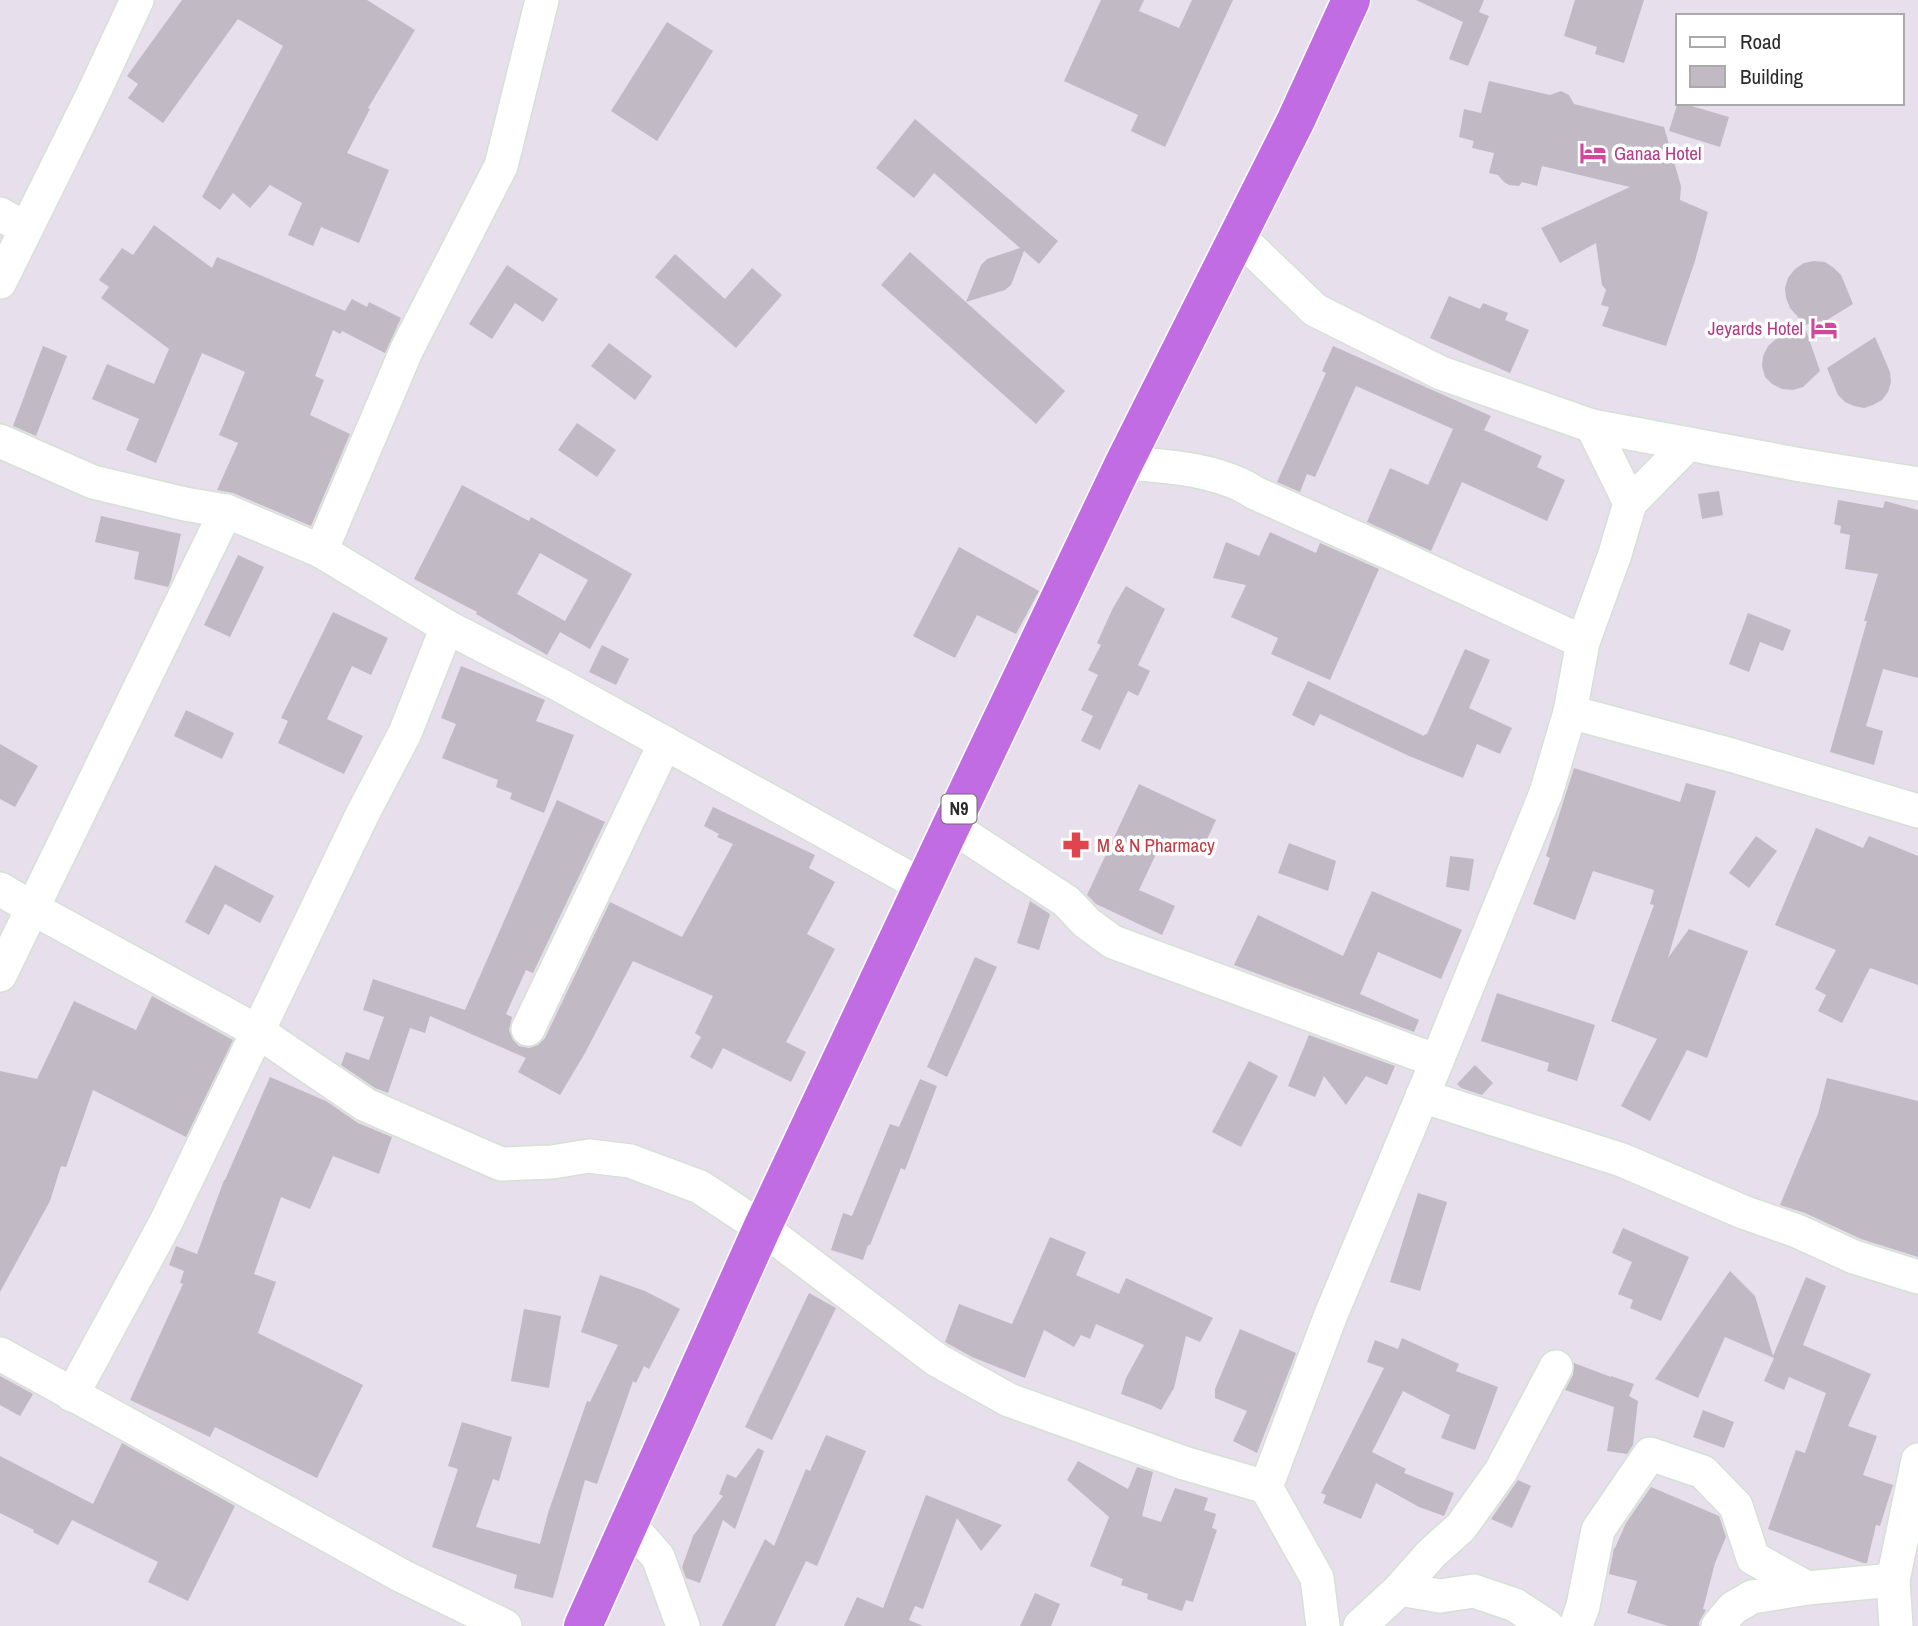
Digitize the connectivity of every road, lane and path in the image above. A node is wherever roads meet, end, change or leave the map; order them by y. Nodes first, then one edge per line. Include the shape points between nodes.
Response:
1 (136, 0) edge
2 (542, 0) edge
3 (1352, 0) edge
4 (13, 221) edge
5 (1237, 235) junction
6 (0, 282) edge
7 (1592, 426) junction
8 (0, 441) edge
9 (1688, 444) junction
10 (1124, 463) junction
11 (1916, 474) edge
12 (1630, 503) junction
13 (226, 511) junction
14 (321, 551) junction
15 (447, 627) junction
16 (1583, 642) junction
17 (1570, 712) junction
18 (665, 743) junction
19 (1918, 811) edge
20 (951, 826) junction
21 (923, 886) junction
22 (0, 889) edge
23 (32, 908) junction
24 (0, 975) edge
25 (528, 1029) dead end
26 (257, 1031) junction
27 (1437, 1061) junction
28 (1422, 1096) junction
29 (762, 1228) junction
30 (1918, 1277) edge
31 (0, 1354) edge
32 (1556, 1367) dead end
33 (72, 1395) junction
34 (1918, 1460) edge
35 (1266, 1487) junction
36 (629, 1524) junction
37 (1893, 1580) junction
38 (1807, 1588) junction
39 (1400, 1589) junction
40 (505, 1626) edge
41 (583, 1626) edge
42 (683, 1626) edge
43 (1323, 1626) edge
44 (1360, 1626) edge
45 (1547, 1626) edge
46 (1576, 1626) edge
47 (1718, 1626) edge
48 (1896, 1626) edge

1 - 4 street via 94,92
2 - 14 street via 501,166 407,349
3 - 5 highway, N9
4 - 6 street
5 - 7 street via 1315,310 1441,373
5 - 10 highway, N9
7 - 9 street
7 - 12 street
8 - 13 street via 93,482
9 - 11 street via 1801,465
9 - 12 street
10 - 16 street via 1169,466 1241,484
10 - 20 highway, N9
12 - 16 street
13 - 14 street
13 - 23 street
14 - 15 street
15 - 18 street
15 - 26 street via 405,733
16 - 17 street
17 - 19 street
17 - 27 street via 1546,793
18 - 21 street
18 - 25 street
20 - 21 highway, N9
20 - 27 street via 1066,901 1113,942
21 - 29 highway, N9
22 - 23 street
23 - 24 street
23 - 26 street
26 - 29 street via 366,1105 501,1164 589,1156 630,1161 700,1187
26 - 33 street via 166,1223
27 - 28 street
28 - 30 street via 1622,1160 1854,1257
28 - 35 street via 1330,1317
29 - 35 street via 937,1360 1009,1400 1184,1463
29 - 36 highway, N9
31 - 33 street
32 - 39 street via 1501,1471 1461,1527
33 - 40 street via 402,1576
34 - 37 street
35 - 43 street via 1317,1578
36 - 41 highway, N9
36 - 42 street via 658,1557
37 - 38 street
37 - 48 street
38 - 46 street via 1753,1558 1736,1506 1703,1472 1650,1454 1598,1530
38 - 47 street via 1752,1597 1733,1608
39 - 44 street
39 - 45 street via 1440,1597 1474,1591 1515,1605

